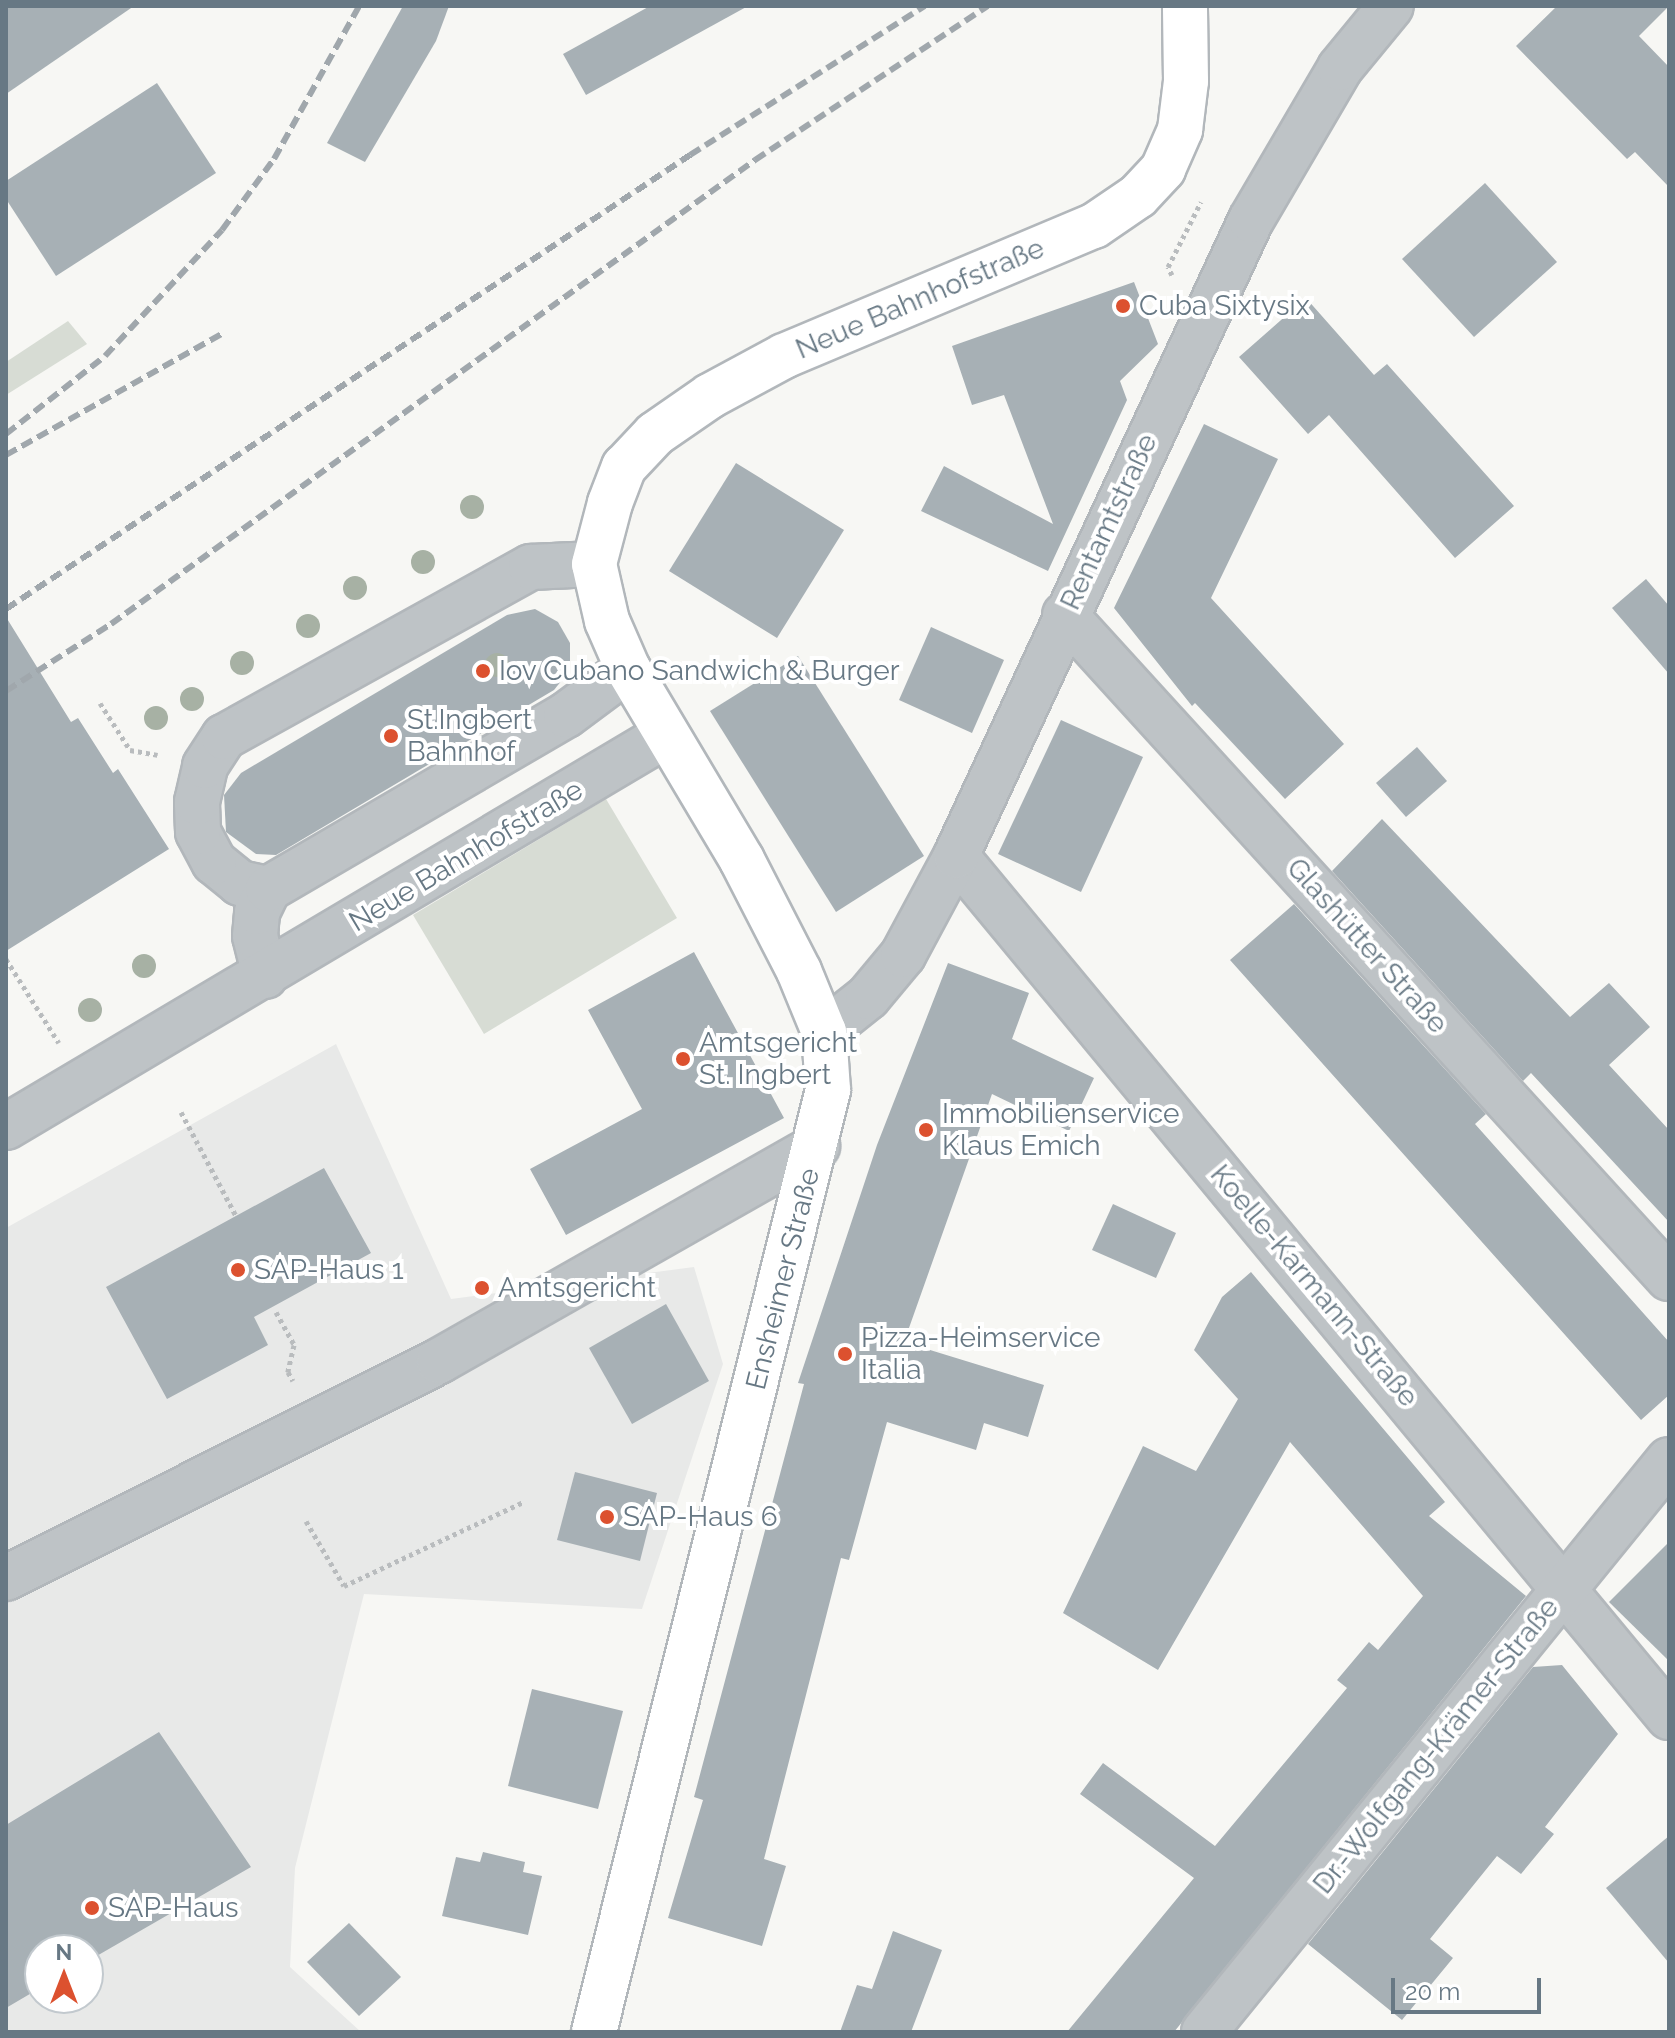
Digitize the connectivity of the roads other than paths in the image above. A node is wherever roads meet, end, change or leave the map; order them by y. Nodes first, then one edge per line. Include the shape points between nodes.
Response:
1 (1185, 6) edge
2 (1391, 6) edge
3 (594, 564) junction
4 (1065, 615) junction
5 (628, 669) junction
6 (666, 735) junction
7 (956, 856) junction
8 (268, 889) junction
9 (265, 976) junction
10 (824, 1032) junction
11 (6, 1127) edge
12 (817, 1146) junction
13 (1669, 1278) edge
14 (1669, 1460) edge
15 (6, 1578) edge
16 (1565, 1587) junction
17 (1669, 1717) edge
18 (594, 2032) edge
19 (1204, 2032) edge

1 - 3 main road, Neue Bahnhofstraße via 1186,81 1180,130 1163,169 1138,196 1094,226 784,356 710,396 655,434 624,467
2 - 4 street, Rentamtstraße via 1340,68 1258,208
3 - 5 main road, Ensheimer Straße via 607,621
3 - 8 street via 531,567 224,737 205,766 197,802 198,832 214,862 240,883
4 - 7 street, Rentamtstraße
4 - 13 street, Glashütter Straße
5 - 6 main road, Ensheimer Straße
5 - 8 street via 566,715
6 - 9 street, Neue Bahnhofstraße
6 - 10 main road, Ensheimer Straße via 742,860
7 - 10 street, Rentamtstraße via 903,955 868,997
7 - 16 street, Koelle-Karmann-Straße
8 - 9 street via 257,912 255,936
9 - 11 street, Neue Bahnhofstraße
10 - 12 main road, Ensheimer Straße via 828,1090
12 - 15 street via 439,1361
12 - 18 main road, Ensheimer Straße
14 - 16 street, Dr.-Wolfgang-Krämer-Straße
16 - 17 street, Koelle-Karmann-Straße
16 - 19 street, Dr.-Wolfgang-Krämer-Straße

